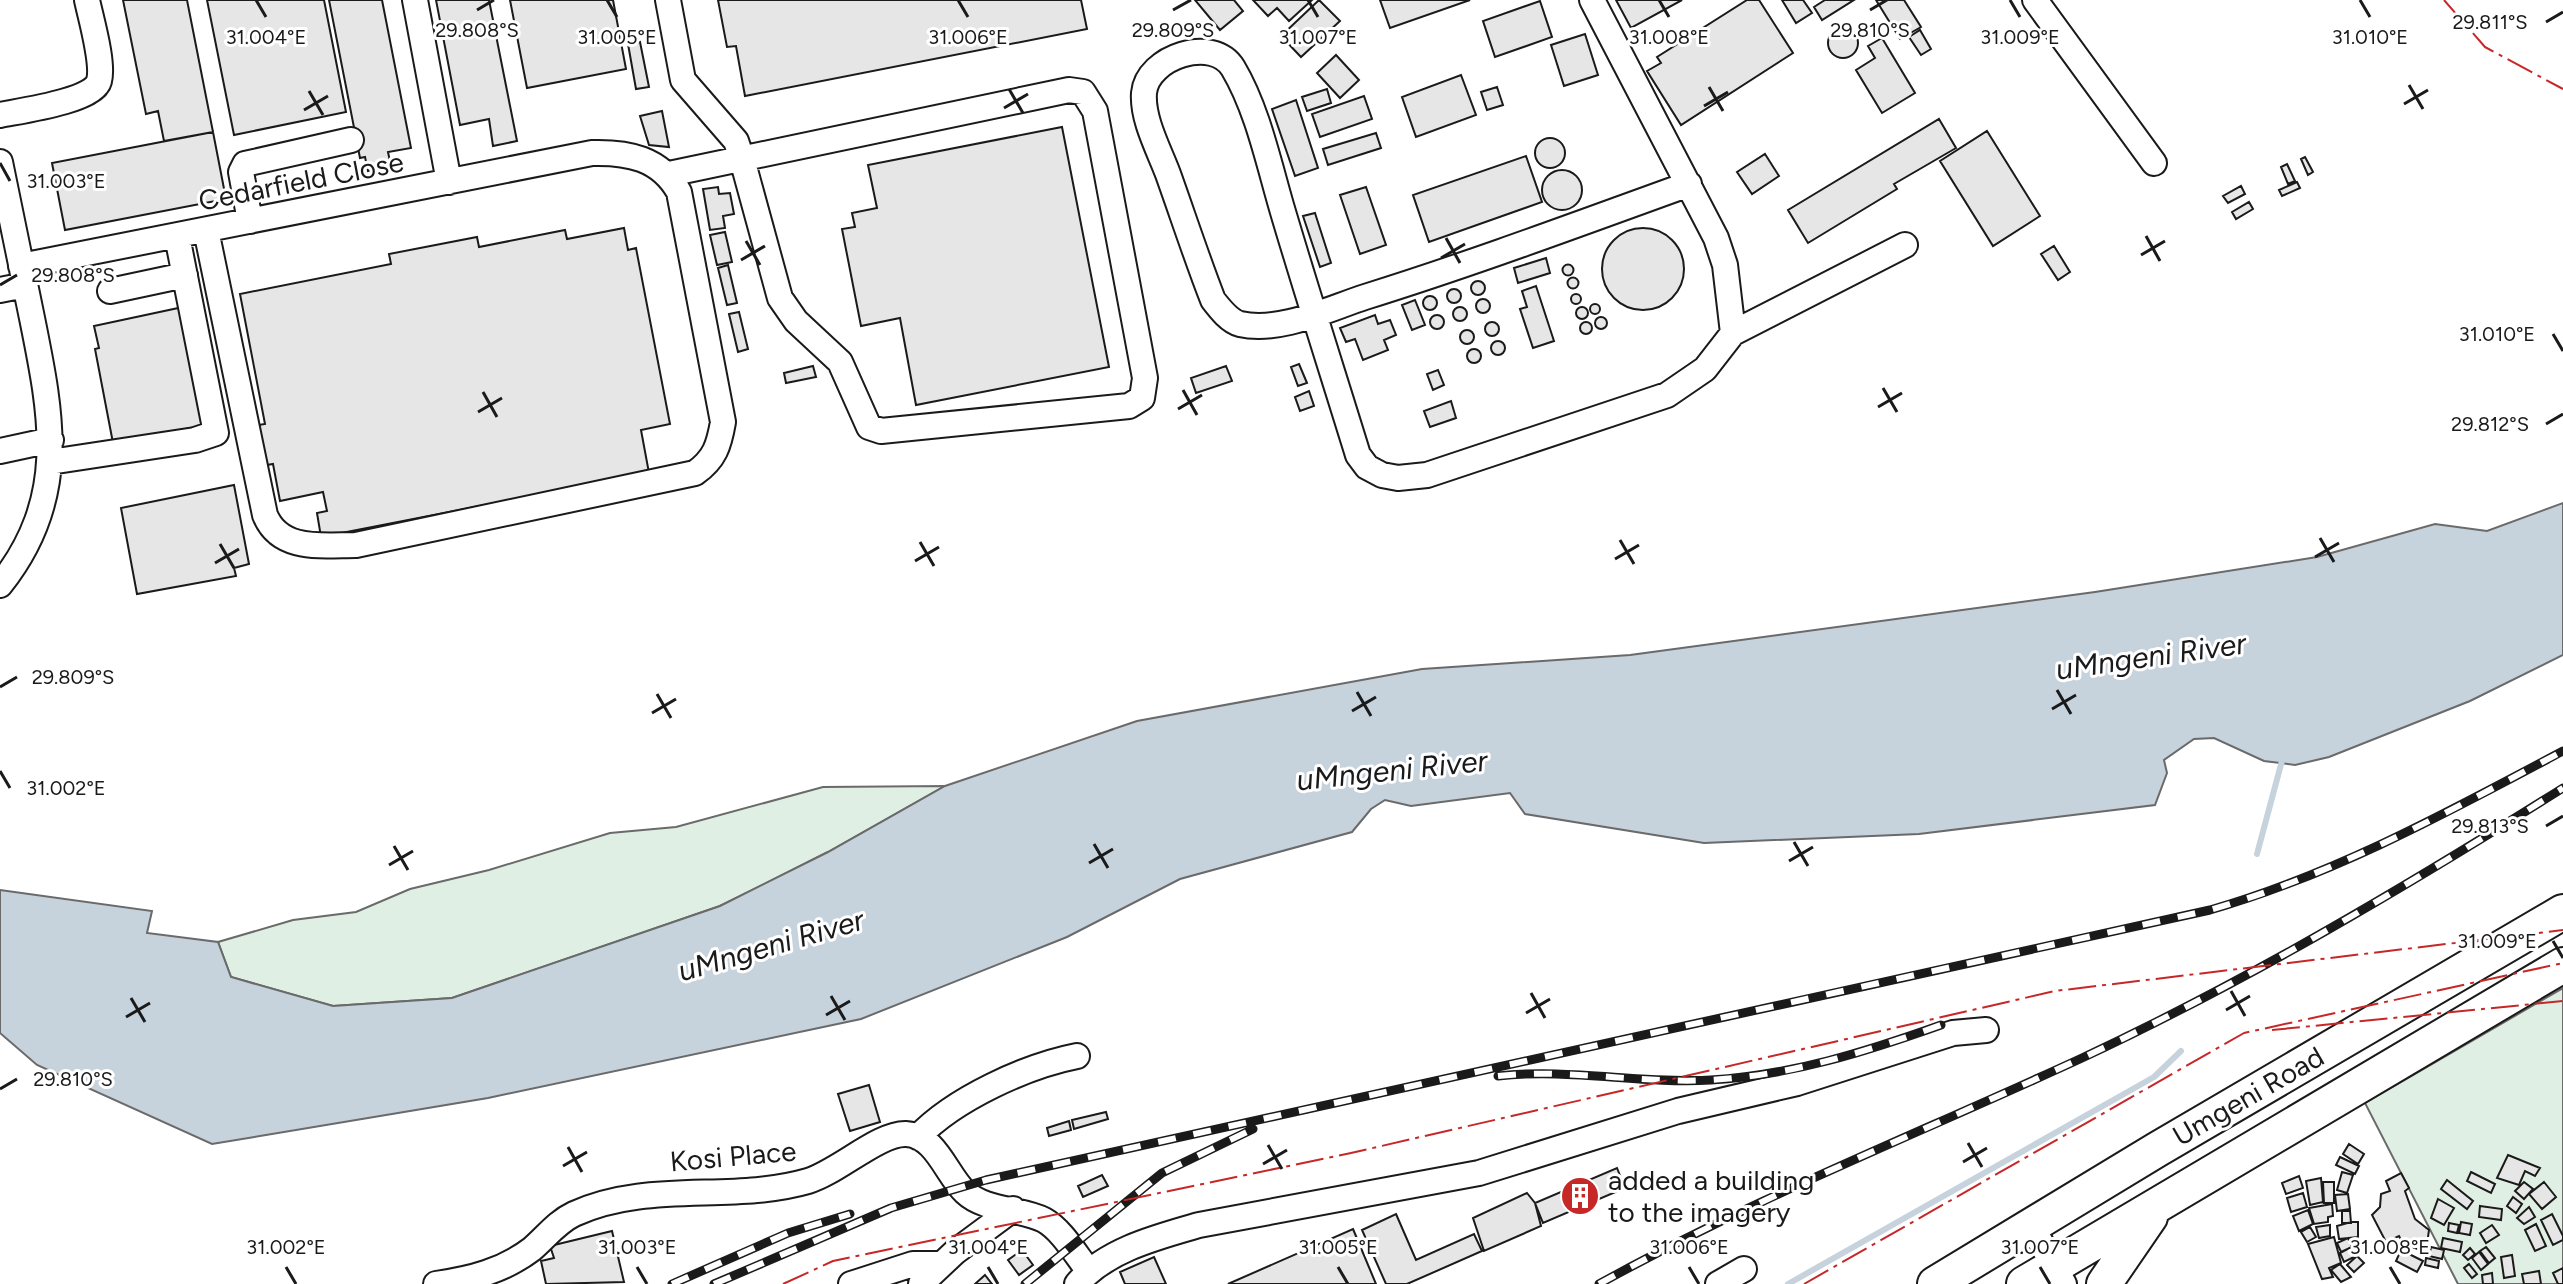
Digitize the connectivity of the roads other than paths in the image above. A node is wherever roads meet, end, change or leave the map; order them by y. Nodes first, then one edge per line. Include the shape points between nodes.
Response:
1 (87, 0) edge
2 (415, 0) edge
3 (668, 0) edge
4 (1592, 0) edge
5 (2035, 0) edge
6 (0, 115) edge
7 (351, 140) dead end
8 (742, 159) junction
9 (0, 162) edge
10 (2154, 163) dead end
11 (669, 174) junction
12 (449, 182) junction
13 (1689, 184) junction
14 (250, 221) junction
15 (206, 230) junction
16 (177, 236) junction
17 (1905, 245) dead end
18 (185, 275) junction
19 (23, 276) junction
20 (0, 290) edge
21 (110, 291) dead end
22 (1314, 313) junction
23 (1733, 333) junction
24 (0, 451) edge
25 (51, 451) junction
26 (0, 585) edge
27 (2563, 912) edge
28 (2563, 965) edge
29 (1986, 1030) dead end
30 (1077, 1056) dead end
31 (918, 1137) junction
32 (2157, 1207) junction
33 (1013, 1209) junction
34 (2031, 1225) junction
35 (941, 1264) junction
36 (1744, 1269) dead end
37 (2060, 1275) edge
38 (1082, 1277) edge
39 (436, 1284) edge
40 (851, 1284) edge
41 (921, 1284) edge
42 (1718, 1284) edge
43 (1935, 1284) edge
44 (2024, 1284) edge
45 (2104, 1284) edge

1 - 6 street via 97,50 95,87 68,100
2 - 12 street
3 - 8 street via 683,80 736,141
4 - 13 street
5 - 10 street
7 - 14 street via 245,164 241,172
8 - 8 street via 780,298 840,362 869,427 881,431 1129,406 1142,398 1145,378 1095,111 1083,92 1069,90
8 - 11 street
9 - 19 street
11 - 12 street, Cedarfield Close via 622,152 592,153
11 - 15 street via 679,192 723,422 718,448 707,465 695,473 356,545 301,546 270,527
12 - 14 street, Cedarfield Close
13 - 22 street
13 - 23 street via 1725,265
14 - 15 street, Cedarfield Close
15 - 16 street, Cedarfield Close
16 - 18 street
16 - 19 street, Cedarfield Close
17 - 23 street
18 - 21 street
18 - 25 street via 216,433 195,440
19 - 20 street, Cedarfield Close
19 - 25 street via 45,387
22 - 22 street via 1267,325 1238,323 1213,300 1147,113 1147,78 1159,67 1207,50 1220,54 1232,67 1265,153
22 - 23 street via 1358,455 1367,467 1398,478 1456,468 1667,395 1705,369
24 - 25 street
25 - 26 street via 38,521
27 - 34 highway, Umgeni Road
28 - 32 highway, Umgeni Road
29 - 38 street via 1953,1033 1479,1173 1199,1225 1156,1237
30 - 31 street via 976,1094
31 - 33 street via 974,1200
31 - 39 street, Kosi Place via 892,1137 828,1174 794,1184 615,1201 574,1214 505,1267
32 - 37 highway, Umgeni Road
32 - 45 highway
33 - 35 street
33 - 38 street via 1047,1221
34 - 37 street
34 - 43 highway, Umgeni Road
35 - 40 street via 913,1264
35 - 41 street
36 - 42 street
37 - 44 highway, Umgeni Road

